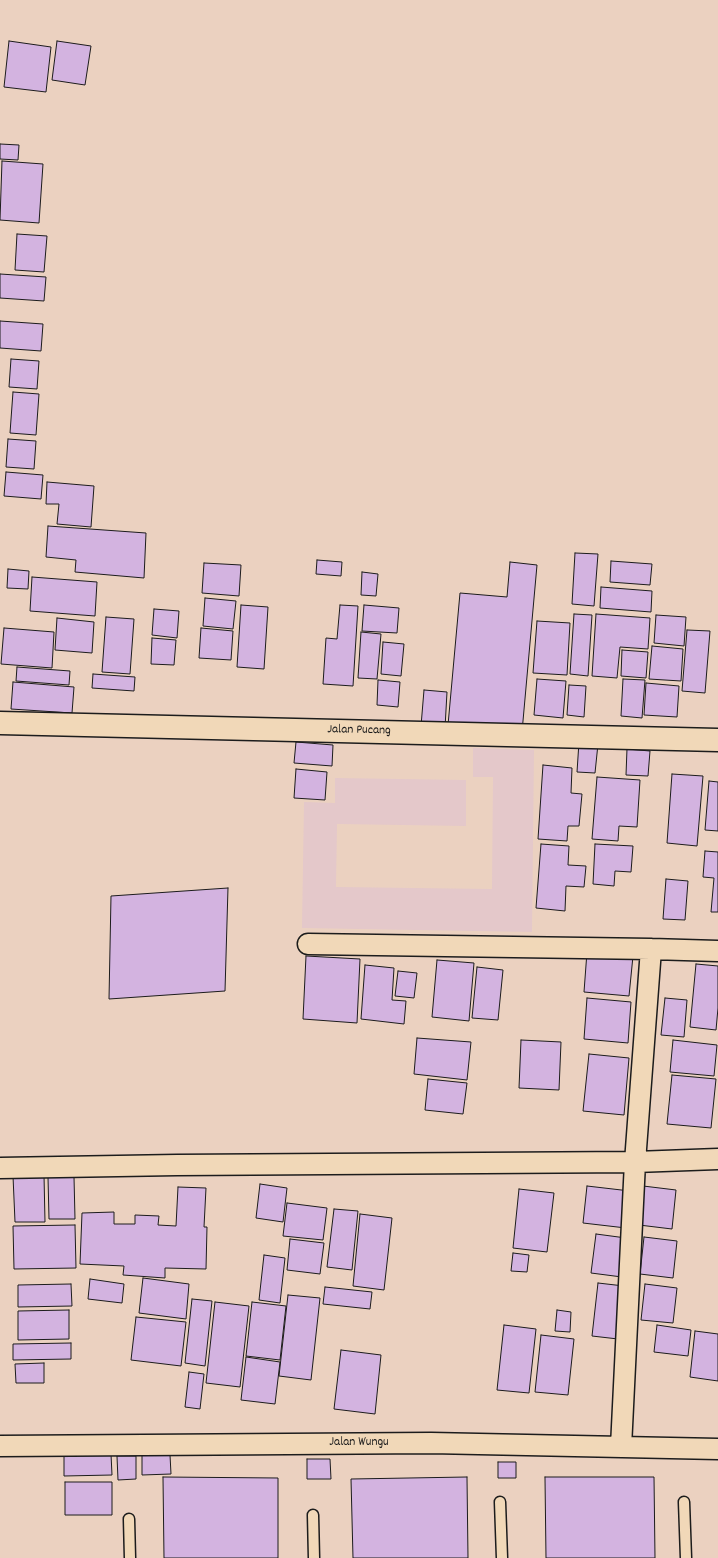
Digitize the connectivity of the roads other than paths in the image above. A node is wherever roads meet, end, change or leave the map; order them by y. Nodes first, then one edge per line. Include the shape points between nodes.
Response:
1 (0, 723) edge
2 (718, 740) edge
3 (308, 944) dead end
4 (651, 948) junction
5 (718, 951) edge
6 (718, 1159) edge
7 (635, 1162) junction
8 (0, 1168) edge
9 (0, 1446) edge
10 (621, 1447) junction
11 (718, 1449) edge
12 (500, 1502) dead end
13 (684, 1502) dead end
14 (313, 1515) dead end
15 (129, 1519) dead end
16 (130, 1558) edge
17 (314, 1558) edge
18 (502, 1558) edge
19 (686, 1558) edge

1 - 2 street, Jalan Pucang
3 - 4 street
4 - 5 street
4 - 7 street
6 - 7 street
7 - 8 street
7 - 10 street
9 - 10 street, Jalan Wungu via 431,1443
10 - 11 street, Jalan Wungu
12 - 18 lane
13 - 19 lane
14 - 17 lane
15 - 16 lane

